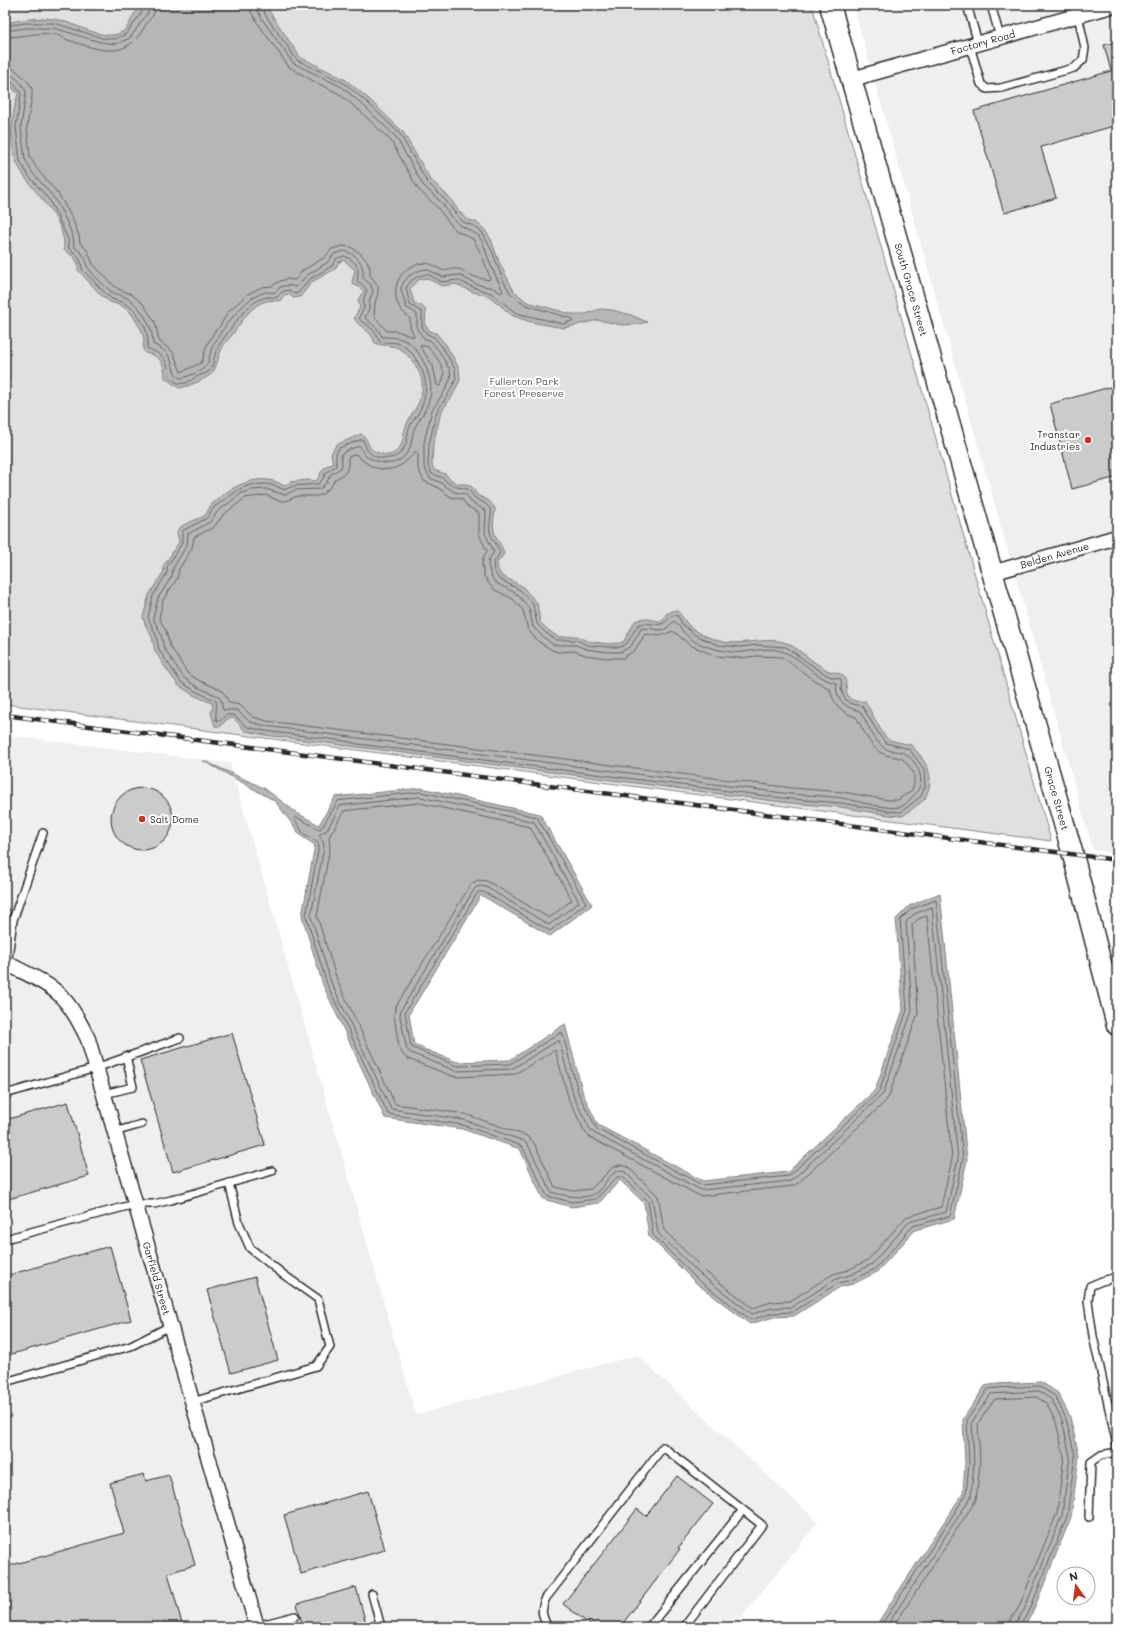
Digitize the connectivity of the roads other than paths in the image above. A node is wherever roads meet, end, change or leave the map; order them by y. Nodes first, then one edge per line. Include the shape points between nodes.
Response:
1 (830, 5) edge
2 (967, 5) edge
3 (991, 5) edge
4 (1110, 6) edge
5 (1092, 8) edge
6 (1078, 15) junction
7 (1000, 37) junction
8 (974, 44) junction
9 (852, 79) junction
10 (1117, 537) edge
11 (992, 574) junction
12 (43, 833) dead end
13 (6, 964) edge
14 (1115, 1013) edge
15 (180, 1038) dead end
16 (126, 1056) junction
17 (96, 1068) junction
18 (5, 1094) edge
19 (104, 1094) junction
20 (142, 1124) dead end
21 (114, 1132) junction
22 (272, 1171) dead end
23 (229, 1183) junction
24 (135, 1204) junction
25 (5, 1239) edge
26 (1117, 1278) edge
27 (170, 1326) junction
28 (5, 1382) edge
29 (192, 1402) junction
30 (1117, 1446) edge
31 (1117, 1452) edge
32 (743, 1510) junction
33 (1089, 1517) dead end
34 (372, 1594) dead end
35 (295, 1616) dead end
36 (257, 1627) edge
37 (380, 1627) edge
38 (548, 1627) edge
39 (649, 1627) edge
40 (684, 1627) edge

1 - 9 street, South Grace Street
2 - 8 lane
3 - 7 lane
4 - 5 street, Factory Road
5 - 6 street, Factory Road
6 - 7 street, Factory Road
6 - 8 lane via 1085,48 1083,60 1074,68 1000,88 987,88 981,84
7 - 8 street, Factory Road
8 - 9 street, Factory Road
9 - 11 street, South Grace Street
10 - 11 street, Belden Avenue
11 - 14 street, Grace Street
12 - 13 lane via 13,920
13 - 17 street, Garfield Street via 59,994 80,1022
15 - 16 lane
16 - 17 lane
16 - 19 lane via 133,1087
17 - 18 lane
17 - 19 street, Garfield Street
19 - 21 street, Garfield Street
20 - 21 lane
21 - 24 street, Garfield Street
22 - 23 lane
23 - 24 lane via 154,1204
23 - 29 lane via 239,1223 250,1248 318,1299 330,1347 316,1366
24 - 25 lane
24 - 27 street, Garfield Street
26 - 30 lane via 1090,1286 1088,1301
27 - 28 lane via 131,1346
27 - 29 street, Garfield Street
29 - 36 street, Garfield Street
31 - 33 lane via 1101,1455 1091,1462
32 - 38 lane via 663,1447 546,1598 542,1611
32 - 39 lane
32 - 40 lane via 762,1525
34 - 37 lane
35 - 36 lane

